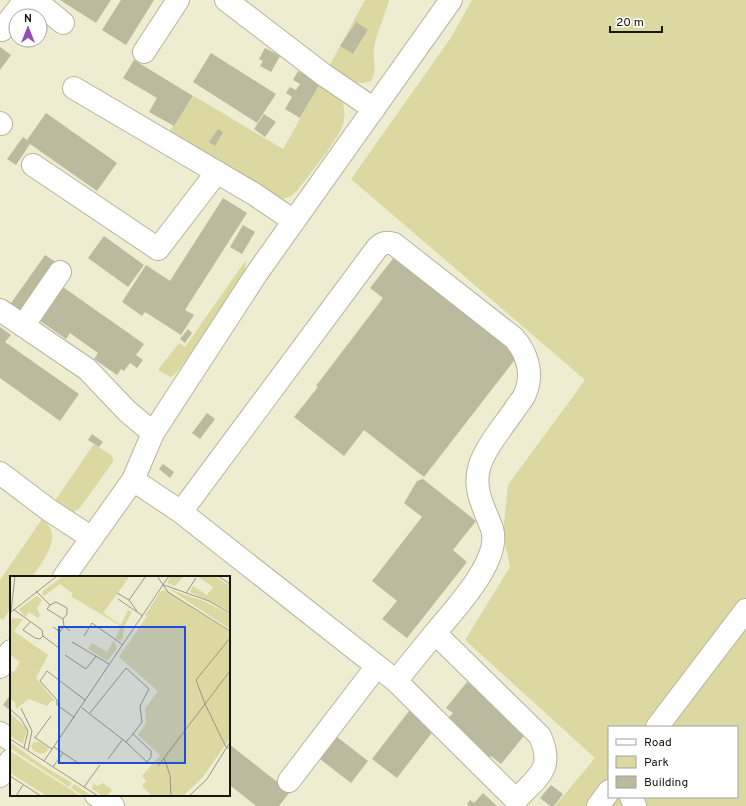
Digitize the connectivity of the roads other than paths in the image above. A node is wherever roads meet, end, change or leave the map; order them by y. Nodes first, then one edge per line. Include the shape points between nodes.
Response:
1 (25, 0) edge
2 (35, 0) edge
3 (178, 0) edge
4 (226, 0) edge
5 (451, 0) edge
6 (63, 23) dead end
7 (0, 29) edge
8 (144, 52) dead end
9 (74, 88) dead end
10 (374, 109) junction
11 (34, 165) dead end
12 (216, 172) junction
13 (294, 221) junction
14 (60, 272) dead end
15 (0, 310) edge
16 (23, 326) junction
17 (153, 433) junction
18 (0, 473) edge
19 (133, 480) junction
20 (181, 512) junction
21 (92, 538) junction
22 (65, 576) edge
23 (746, 610) edge
24 (435, 633) junction
25 (10, 652) edge
26 (377, 666) junction
27 (0, 667) edge
28 (396, 681) junction
29 (658, 726) edge
30 (0, 733) edge
31 (10, 739) edge
32 (10, 761) edge
33 (0, 776) edge
34 (289, 781) dead end
35 (608, 792) edge
36 (98, 796) edge
37 (519, 803) edge
38 (113, 806) edge
39 (598, 806) edge

1 - 7 street via 2,30
2 - 6 street
3 - 8 street
4 - 10 street via 324,75
5 - 10 street
9 - 12 street
10 - 13 street
11 - 12 street via 158,250
12 - 13 street
13 - 17 street via 257,273
14 - 16 street
15 - 16 street
16 - 17 street via 87,369 126,411
17 - 19 street
18 - 21 street
19 - 20 street
19 - 21 street
20 - 24 street via 377,248 387,242 394,244 514,338 520,344 528,365 529,377 525,394 483,457 478,470 480,500 493,531 488,561 478,580
20 - 26 street
21 - 22 street
23 - 29 street
24 - 28 street
24 - 37 street via 540,736 546,752 545,769
25 - 27 street
26 - 28 street
26 - 34 street
28 - 37 street
30 - 31 street
32 - 33 street
35 - 39 street
36 - 38 street

